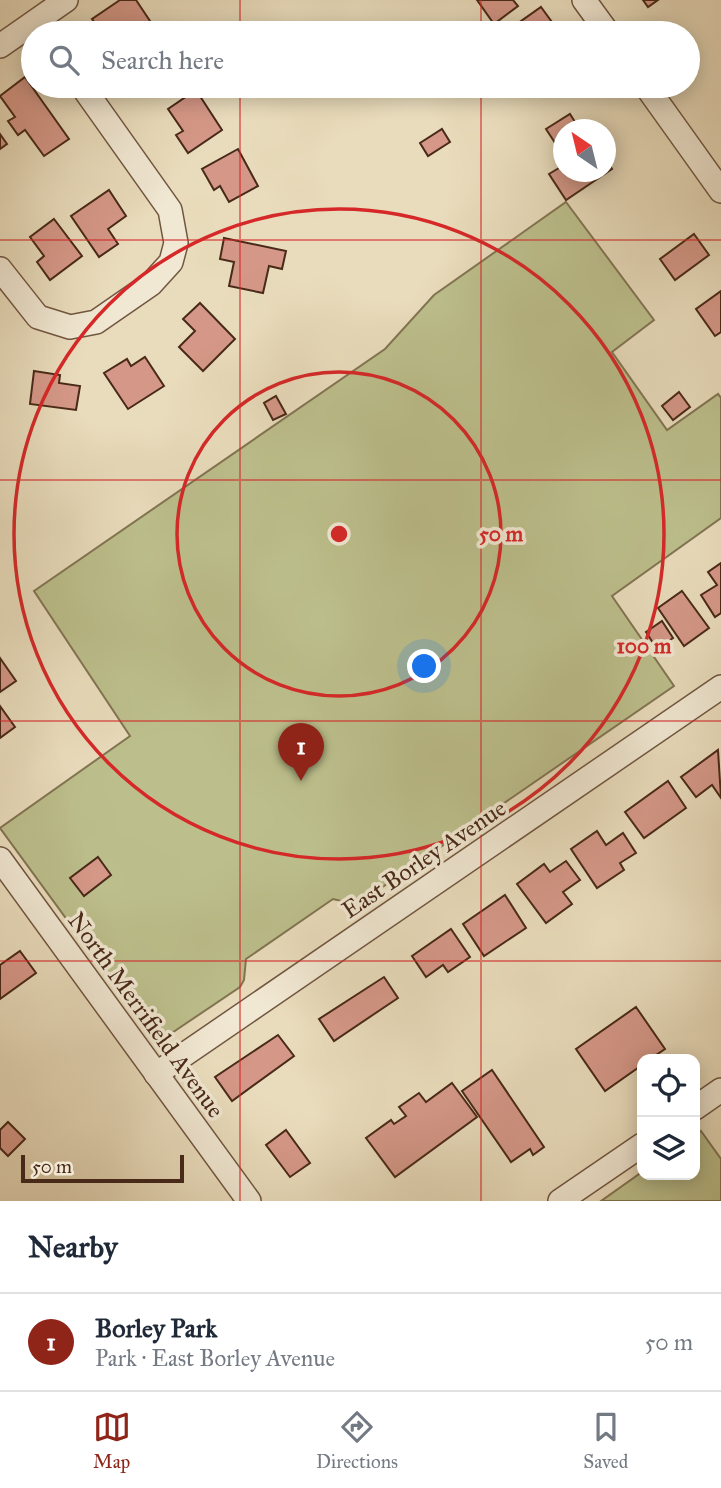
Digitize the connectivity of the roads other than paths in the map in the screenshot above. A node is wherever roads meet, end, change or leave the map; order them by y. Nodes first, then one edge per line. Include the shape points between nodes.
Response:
1 (66, 0) edge
2 (584, 0) edge
3 (46, 21) edge
4 (599, 21) edge
5 (21, 36) edge
6 (0, 46) edge
7 (91, 98) edge
8 (655, 98) edge
9 (721, 191) edge
10 (0, 270) edge
11 (721, 687) edge
12 (0, 859) edge
13 (156, 1074) junction
14 (721, 1090) edge
15 (700, 1105) edge
16 (637, 1148) edge
17 (249, 1201) edge
18 (561, 1201) edge

1 - 3 street
2 - 4 street
5 - 6 street
7 - 10 street via 170,210 176,243 171,262 151,284 96,322 70,327 38,317
8 - 9 street
11 - 13 street, East Borley Avenue
12 - 13 street, North Merrifield Avenue
13 - 17 street, North Merrifield Avenue
14 - 15 street
16 - 18 street

